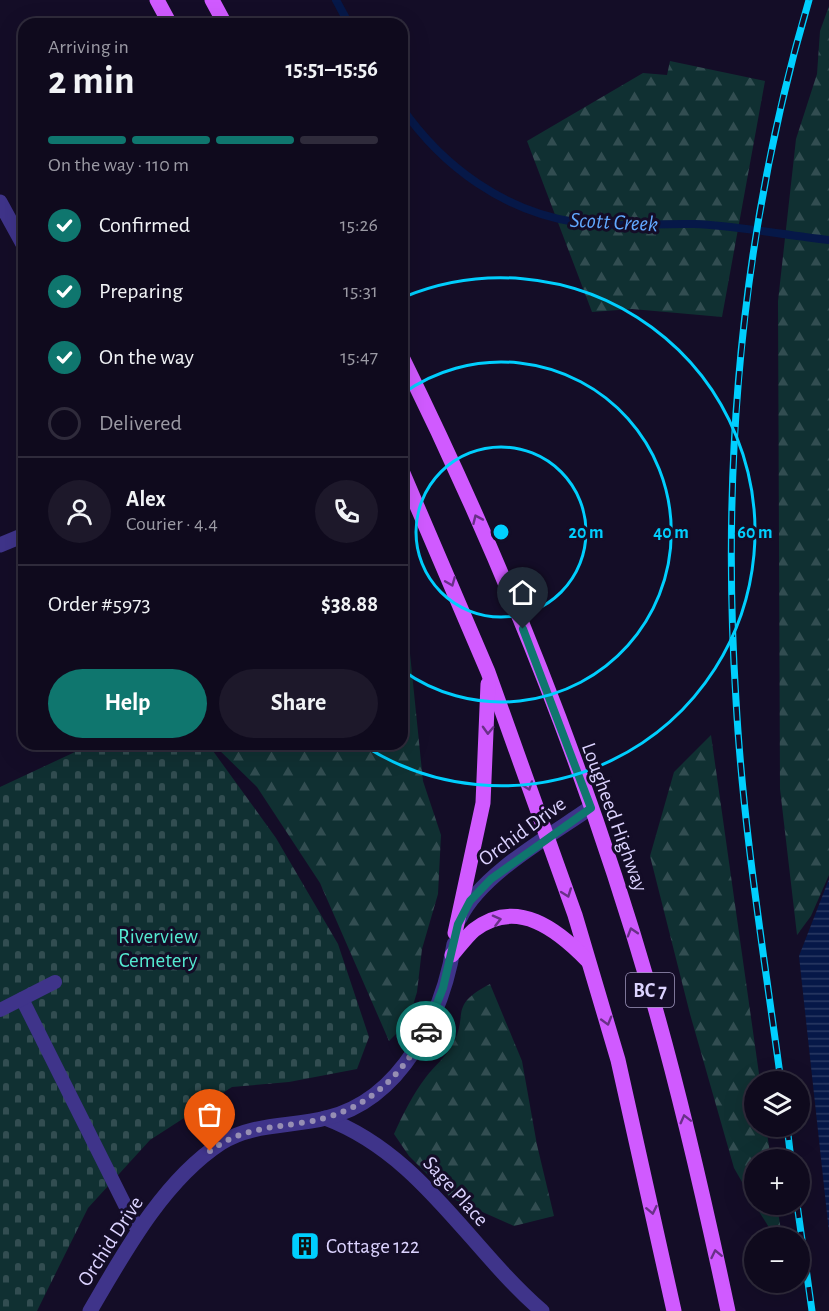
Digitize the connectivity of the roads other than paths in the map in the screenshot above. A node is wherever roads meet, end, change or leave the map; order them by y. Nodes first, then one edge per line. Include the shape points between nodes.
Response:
1 (157, 0) edge
2 (212, 0) edge
3 (167, 18) edge
4 (222, 18) edge
5 (0, 202) edge
6 (18, 235) edge
7 (408, 370) edge
8 (408, 485) edge
9 (18, 538) edge
10 (0, 545) edge
11 (488, 672) junction
12 (591, 808) junction
13 (547, 839) junction
14 (455, 933) junction
15 (452, 955) junction
16 (591, 964) junction
17 (55, 982) dead end
18 (22, 999) junction
19 (0, 1010) edge
20 (326, 1118) junction
21 (138, 1231) junction
22 (90, 1311) edge
23 (542, 1311) edge
24 (674, 1311) edge
25 (728, 1311) edge

1 - 3 main road
2 - 4 main road
5 - 6 street
12 -> 7 main road, Lougheed Highway / BC 7 via 475,514
8 -> 11 main road, BC 7
9 - 10 street
11 -> 13 main road, BC 7
11 -> 14 main road via 483,803
12 - 13 street, Orchid Drive
25 -> 12 main road, Lougheed Highway / BC 7 via 673,1072
13 - 14 street, Orchid Drive via 482,886 461,915
13 -> 16 main road, BC 7
14 - 15 street, Orchid Drive
15 -> 16 main road via 480,926 500,918 526,918 554,929
15 - 20 street, Orchid Drive via 433,1016 405,1064 370,1097 347,1112
16 -> 24 main road, BC 7 via 621,1071
17 - 18 lane
18 - 19 lane
18 - 21 lane
20 - 21 street, Orchid Drive via 250,1130 229,1138 186,1174
20 - 23 street, Sage Place via 353,1128 404,1164 502,1274
21 - 22 street, Orchid Drive

